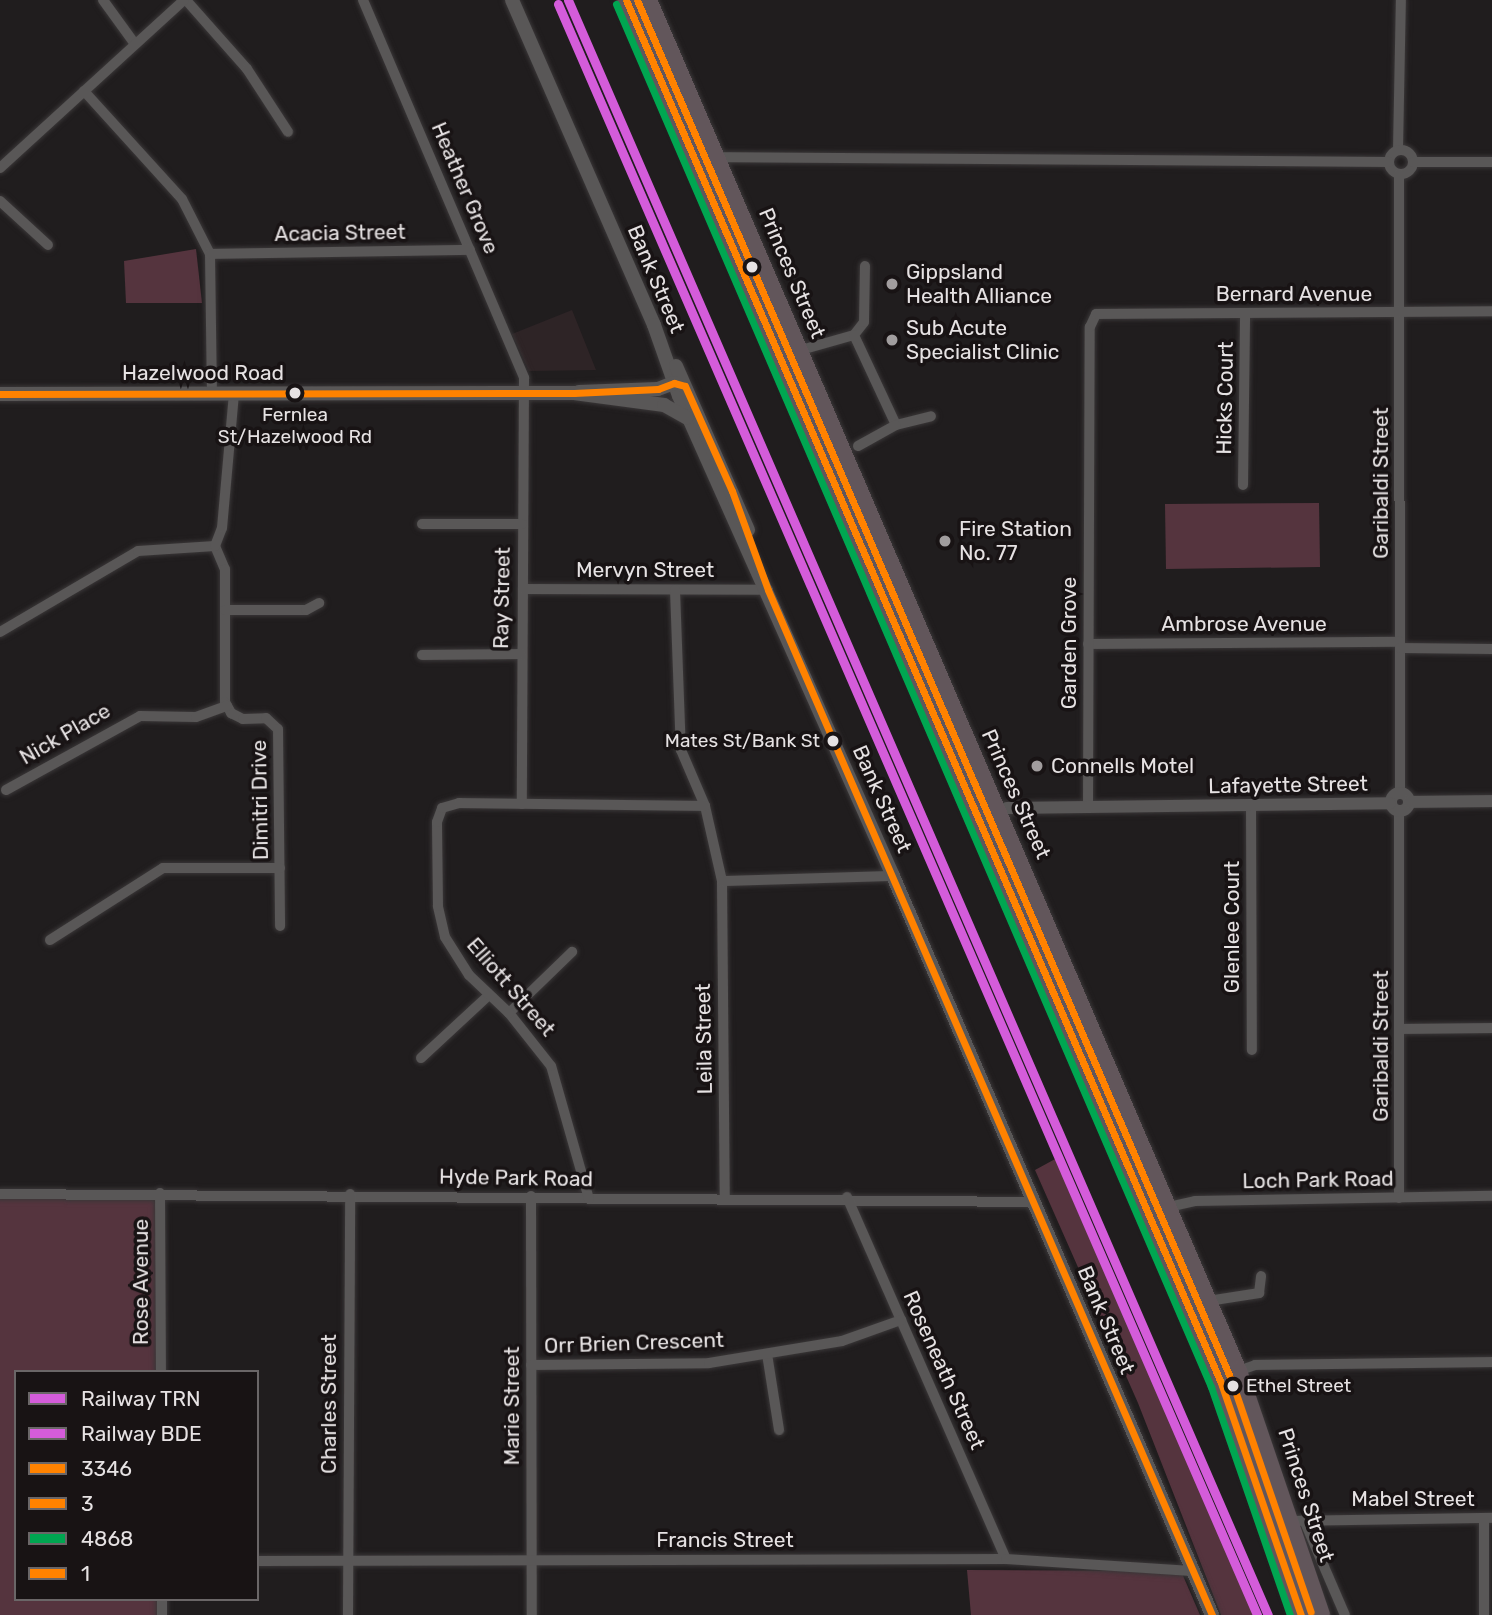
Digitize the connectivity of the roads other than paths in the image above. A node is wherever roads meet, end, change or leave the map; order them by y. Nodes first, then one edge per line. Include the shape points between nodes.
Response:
1 (103, 0) edge
2 (185, 0) edge
3 (363, 0) edge
4 (512, 0) edge
5 (626, 0) edge
6 (648, 0) edge
7 (1401, 0) edge
8 (135, 44) junction
9 (85, 91) junction
10 (288, 132) dead end
11 (1398, 150) junction
12 (717, 157) junction
13 (695, 158) junction
14 (1389, 162) junction
15 (1413, 162) junction
16 (1492, 162) edge
17 (0, 168) edge
18 (1399, 174) junction
19 (0, 201) edge
20 (48, 245) dead end
21 (470, 250) junction
22 (210, 254) junction
23 (865, 267) dead end
24 (1400, 311) junction
25 (1492, 311) edge
26 (1245, 313) junction
27 (1096, 314) joint
28 (854, 335) junction
29 (801, 350) junction
30 (679, 389) junction
31 (523, 393) junction
32 (574, 393) junction
33 (0, 394) edge
34 (212, 394) junction
35 (234, 394) junction
36 (664, 405) junction
37 (930, 416) dead end
38 (690, 422) junction
39 (896, 425) junction
40 (858, 446) dead end
41 (1242, 485) dead end
42 (422, 524) dead end
43 (522, 524) junction
44 (215, 546) junction
45 (523, 589) junction
46 (675, 590) junction
47 (768, 590) junction
48 (319, 603) dead end
49 (225, 610) junction
50 (0, 632) edge
51 (1088, 644) junction
52 (1400, 645) junction
53 (1492, 649) edge
54 (521, 654) junction
55 (422, 655) dead end
56 (227, 706) junction
57 (6, 790) dead end
58 (1405, 797) junction
59 (1492, 801) edge
60 (522, 804) junction
61 (1251, 804) junction
62 (705, 806) junction
63 (1088, 806) junction
64 (1395, 807) junction
65 (999, 811) junction
66 (978, 820) junction
67 (280, 868) junction
68 (893, 876) junction
69 (722, 881) junction
70 (280, 926) dead end
71 (50, 940) dead end
72 (572, 952) dead end
73 (488, 996) junction
74 (509, 1013) junction
75 (1492, 1028) edge
76 (1401, 1029) junction
77 (1252, 1050) dead end
78 (421, 1058) dead end
79 (160, 1193) junction
80 (0, 1194) edge
81 (349, 1194) junction
82 (531, 1196) junction
83 (725, 1196) junction
84 (1492, 1196) edge
85 (847, 1197) junction
86 (1399, 1198) junction
87 (589, 1199) junction
88 (1032, 1202) junction
89 (1167, 1204) junction
90 (1146, 1212) junction
91 (1261, 1276) dead end
92 (1208, 1301) junction
93 (901, 1320) junction
94 (767, 1354) junction
95 (1492, 1362) edge
96 (531, 1365) junction
97 (161, 1370) edge
98 (1238, 1371) junction
99 (779, 1430) dead end
100 (1488, 1518) edge
101 (1298, 1520) junction
102 (1273, 1526) junction
103 (1006, 1559) junction
104 (531, 1560) junction
105 (348, 1561) junction
106 (259, 1562) edge
107 (1192, 1572) junction
108 (348, 1615) edge
109 (532, 1615) edge
110 (1212, 1615) edge
111 (1301, 1615) edge
112 (1321, 1615) edge
113 (1345, 1615) edge
114 (1484, 1615) edge

1 - 8 street
2 - 8 street
2 - 10 street via 247,69
3 - 21 street, Heather Grove
4 - 30 main road, Bank Street
5 - 13 highway, Princes Street
6 - 12 highway, Princes Street
7 - 11 street
8 - 9 street
9 - 17 street
9 - 22 street via 182,199
11 - 14 street
11 - 15 street via 1410,154
12 - 13 street
12 - 14 street
12 - 29 highway, Princes Street
13 - 66 highway, Princes Street
14 - 18 street
15 - 16 street
15 - 18 street via 1410,170
18 - 24 street, Garibaldi Street
19 - 20 street
21 - 22 street, Acacia Street
21 - 31 street, Heather Grove via 521,370
22 - 34 street
23 - 28 street via 864,322
24 - 25 street, Bernard Avenue
24 - 26 street, Bernard Avenue
24 - 52 street, Garibaldi Street
26 - 27 street, Bernard Avenue
26 - 41 street, Hicks Court
27 - 51 street, Garden Grove via 1090,327
28 - 29 street
28 - 39 street
29 - 65 highway, Princes Street
30 - 32 main road
30 - 36 main road
30 - 38 main road, Bank Street
30 - 47 main road via 742,515
31 - 32 main road, Hazelwood Road
31 - 35 main road, Hazelwood Road
31 - 43 street, Ray Street
32 - 36 main road
33 - 34 main road, Hazelwood Road
34 - 35 main road, Hazelwood Road
35 - 44 street via 222,528
36 - 38 main road
37 - 39 street
38 - 47 main road, Bank Street
39 - 40 street
42 - 43 street
43 - 45 street, Ray Street
44 - 49 street via 225,569
44 - 50 street via 138,551
45 - 46 street, Mervyn Street
45 - 54 street, Ray Street
46 - 47 street, Mervyn Street
46 - 62 street, Leila Street via 681,750
47 - 68 main road, Bank Street
48 - 49 street via 306,610
49 - 56 street
51 - 52 street, Ambrose Avenue
51 - 63 street, Garden Grove
52 - 53 street, Ambrose Avenue
52 - 58 street, Garibaldi Street
54 - 55 street
54 - 60 street, Ray Street
56 - 57 street, Nick Place via 197,717 140,716
56 - 67 street, Dimitri Drive via 243,719 266,718 278,729
58 - 59 street
58 - 64 street
60 - 62 street, Elliott Street
60 - 73 street, Elliott Street via 459,803 442,808 437,822 438,906 445,937
61 - 63 street, Lafayette Street
61 - 64 street, Lafayette Street
61 - 77 street, Glenlee Court
62 - 69 street, Leila Street
63 - 65 street, Lafayette Street
64 - 76 street, Garibaldi Street
65 - 66 street, Lafayette Street
65 - 89 highway, Princes Street
66 - 90 highway, Princes Street
67 - 70 street, Dimitri Drive
67 - 71 street via 163,868
68 - 69 street
68 - 88 main road, Bank Street
69 - 83 street, Leila Street
72 - 74 street
73 - 74 street, Elliott Street
73 - 78 street
74 - 87 street, Elliott Street via 551,1066
75 - 76 street
76 - 86 street, Garibaldi Street
79 - 80 street, Hyde Park Road
79 - 81 street, Hyde Park Road
79 - 97 street, Rose Avenue
81 - 82 street, Hyde Park Road
81 - 105 street, Charles Street
82 - 87 street, Hyde Park Road
82 - 96 street, Marie Street
83 - 85 street, Hyde Park Road
83 - 87 street, Hyde Park Road
84 - 86 street, Loch Park Road
85 - 88 street, Hyde Park Road
85 - 93 street, Roseneath Street
86 - 89 street, Loch Park Road
88 - 107 main road, Bank Street
89 - 90 street, Loch Park Road
89 - 92 highway, Princes Street
90 - 102 highway, Princes Street via 1221,1383
91 - 92 street via 1259,1293
92 - 98 highway, Princes Street
93 - 94 street, Orr Brien Crescent via 842,1341
93 - 103 street, Roseneath Street
94 - 96 street, Orr Brien Crescent via 709,1363
94 - 99 street
95 - 98 street via 1255,1365
96 - 104 street, Marie Street
98 - 101 highway, Princes Street
100 - 101 street, Mabel Street
100 - 114 street
101 - 102 highway
101 - 112 highway, Princes Street
101 - 113 street
102 - 111 highway, Princes Street
103 - 104 street, Francis Street
103 - 107 street, Francis Street
104 - 105 street, Francis Street
104 - 109 street, Marie Street
105 - 106 street, Francis Street
105 - 108 street, Charles Street
107 - 110 main road, Bank Street

